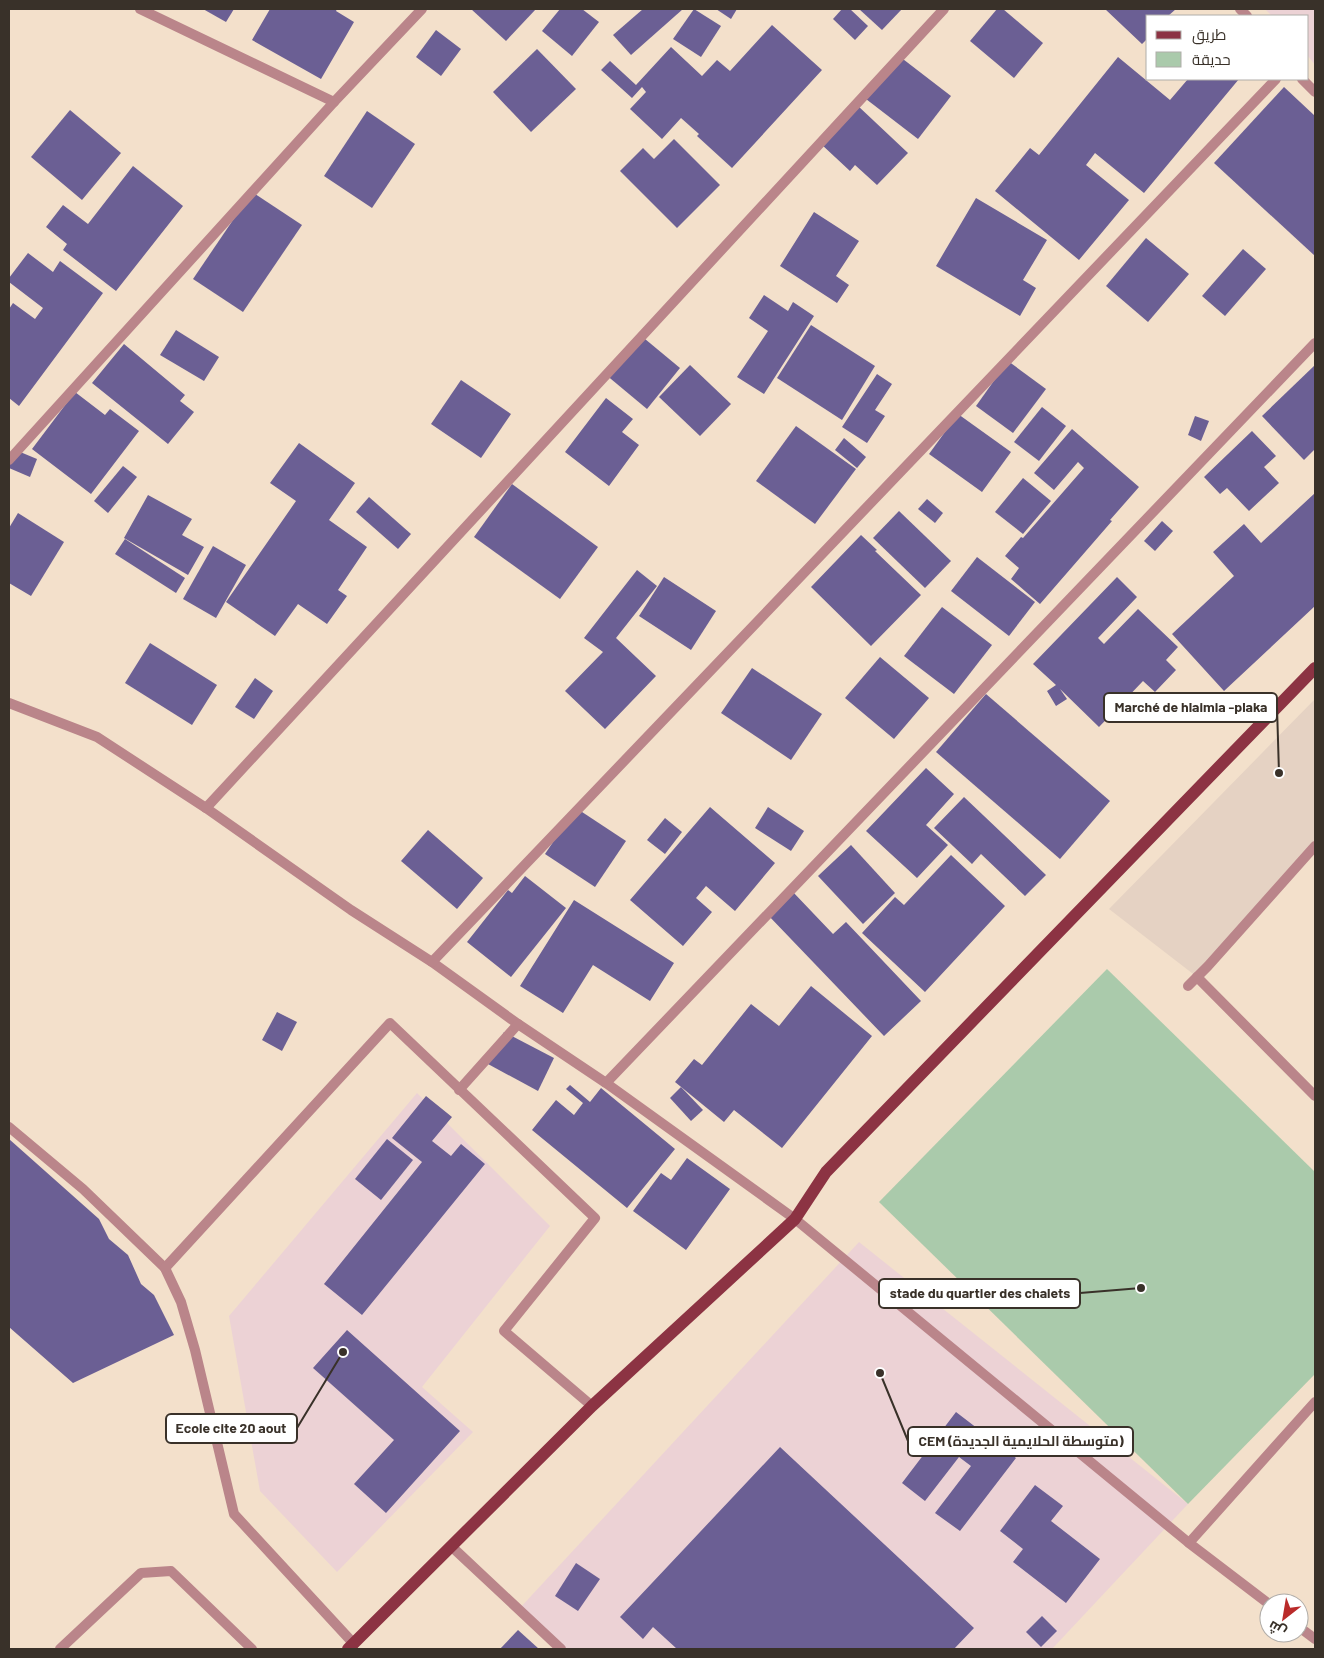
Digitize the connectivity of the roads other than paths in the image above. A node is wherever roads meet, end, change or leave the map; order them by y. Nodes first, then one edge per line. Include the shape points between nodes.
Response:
1 (140, 9) edge
2 (422, 9) edge
3 (944, 9) edge
4 (1275, 80) edge
5 (1303, 80) edge
6 (1315, 92) edge
7 (334, 102) junction
8 (1315, 343) edge
9 (9, 460) edge
10 (1315, 668) edge
11 (9, 703) edge
12 (206, 808) junction
13 (1315, 846) edge
14 (432, 962) junction
15 (1197, 977) junction
16 (1188, 986) dead end
17 (518, 1024) junction
18 (606, 1083) junction
19 (459, 1090) junction
20 (1315, 1096) edge
21 (9, 1127) edge
22 (795, 1219) junction
23 (165, 1268) junction
24 (1315, 1402) edge
25 (592, 1406) junction
26 (1189, 1543) junction
27 (451, 1546) junction
28 (1259, 1596) edge
29 (351, 1646) edge
30 (60, 1649) edge
31 (252, 1649) edge
32 (561, 1649) edge

1 - 7 street
2 - 7 street
3 - 12 street
4 - 14 street
5 - 6 street
7 - 9 street
8 - 18 street
10 - 22 main road via 826,1172
11 - 12 street via 97,737
12 - 14 street via 351,910
13 - 15 street
14 - 17 street
15 - 16 street
15 - 20 street
17 - 18 street
17 - 19 street
18 - 22 street
19 - 23 street via 390,1023
19 - 25 street via 596,1218 504,1330
21 - 23 street via 83,1189
22 - 25 main road
22 - 26 street
23 - 29 street via 181,1302 195,1350 234,1514
24 - 26 street
25 - 27 main road
26 - 28 street
27 - 29 main road
27 - 32 street
30 - 31 street via 141,1573 171,1571

